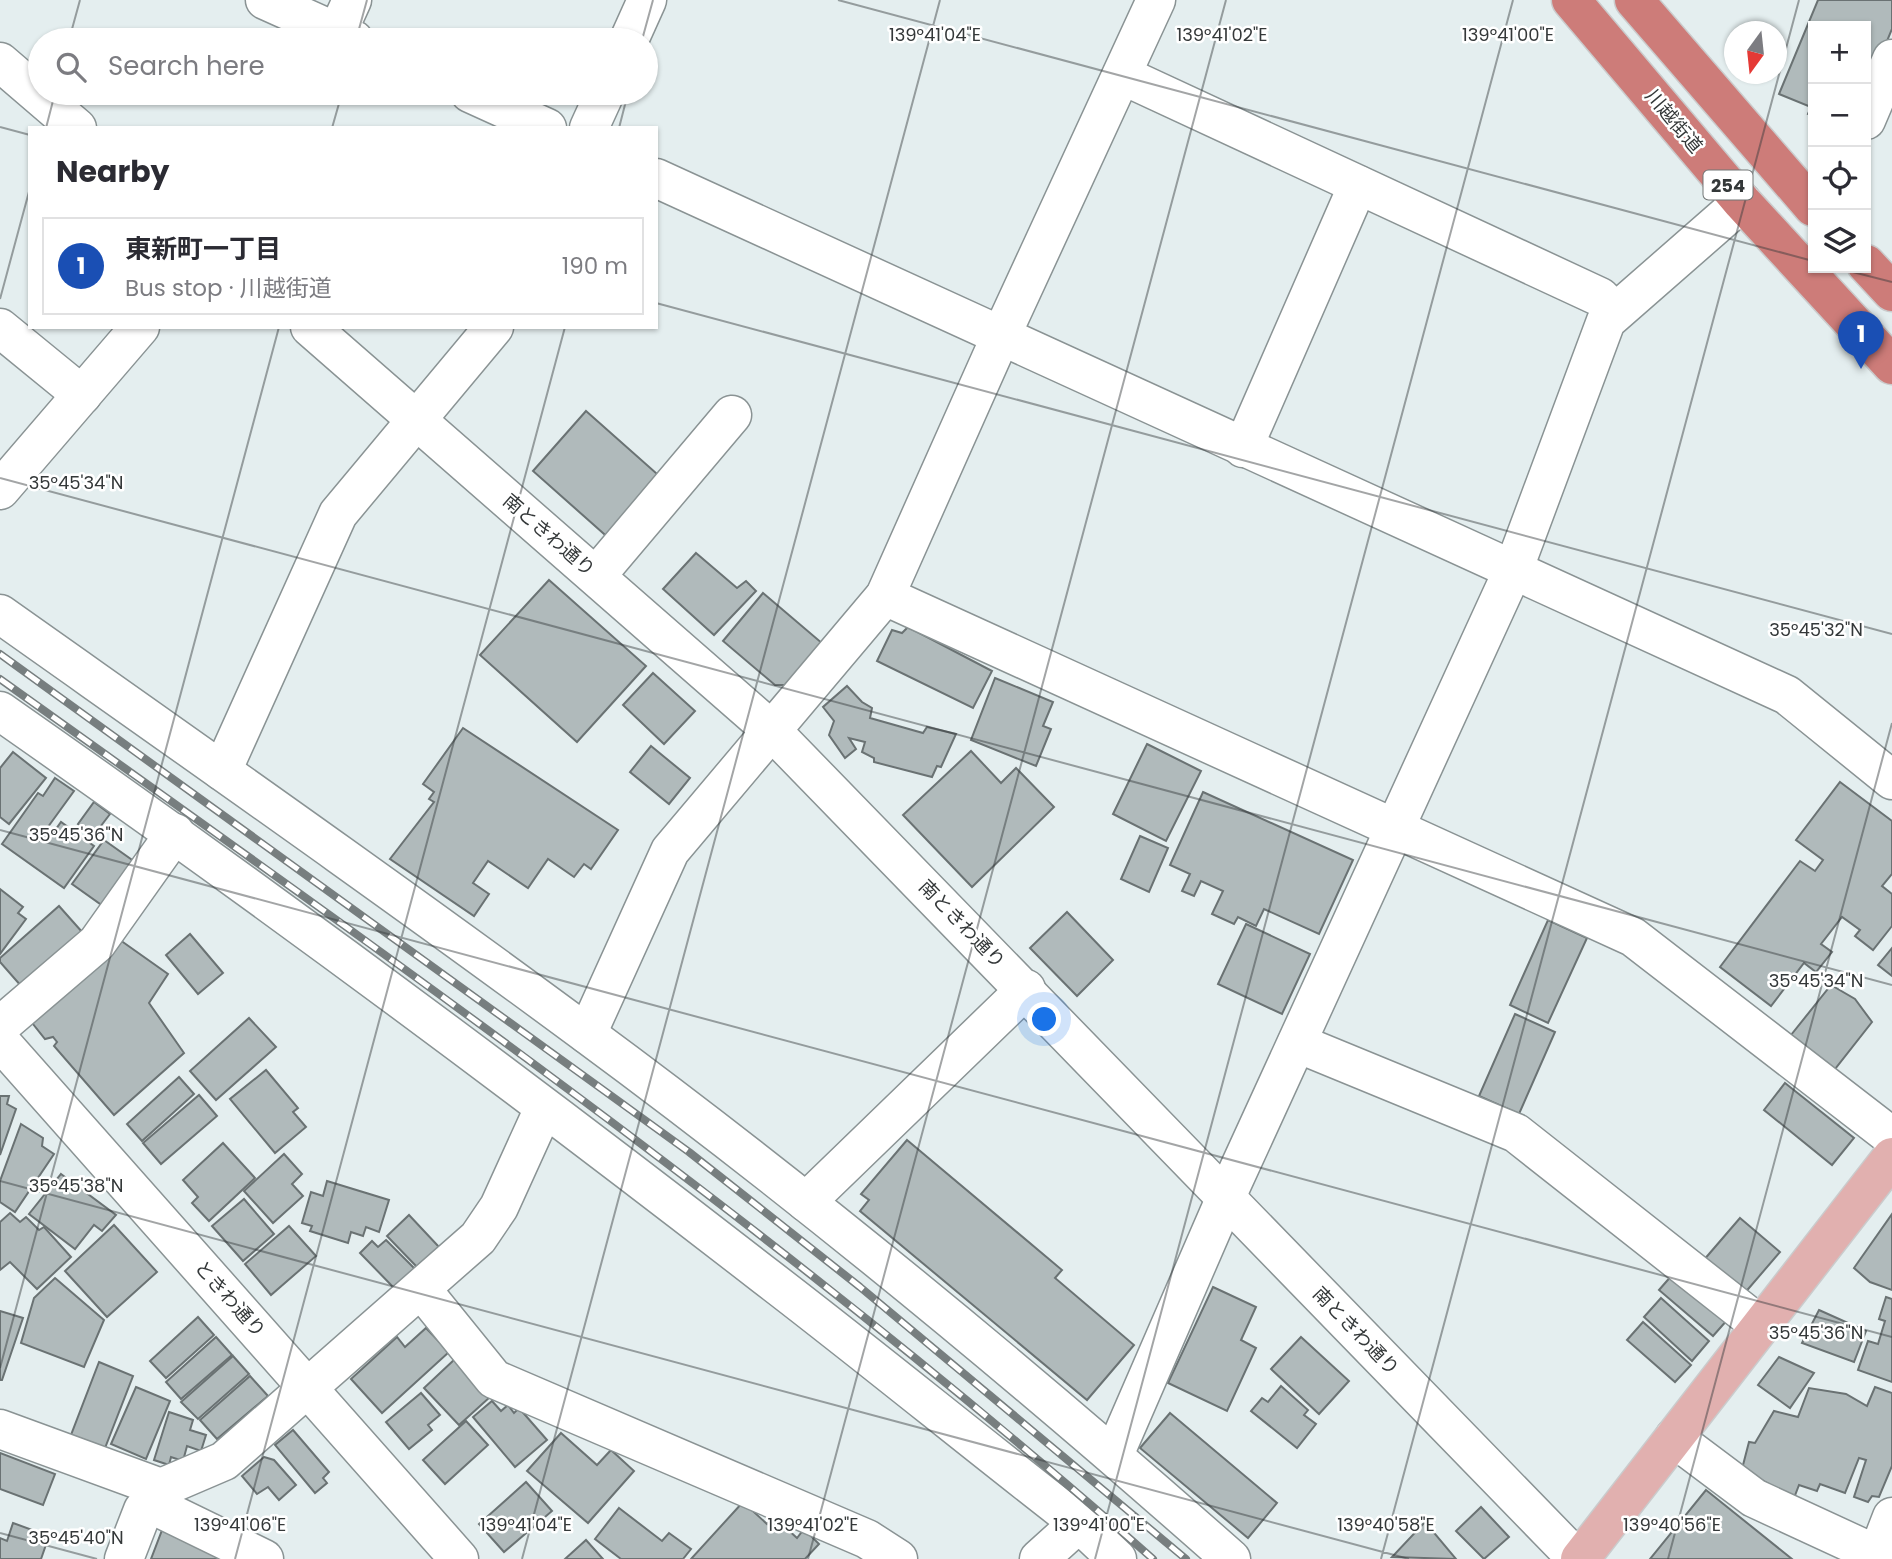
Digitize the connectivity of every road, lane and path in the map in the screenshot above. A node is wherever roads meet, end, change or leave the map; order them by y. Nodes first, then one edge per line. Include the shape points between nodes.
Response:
1 (265, 0) edge
2 (647, 0) edge
3 (1156, 0) edge
4 (1571, 0) edge
5 (1634, 0) edge
6 (348, 24) edge
7 (634, 28) edge
8 (1892, 59) edge
9 (0, 62) edge
10 (1122, 75) junction
11 (28, 86) edge
12 (50, 105) edge
13 (496, 105) edge
14 (600, 105) edge
15 (1871, 108) edge
16 (75, 126) edge
17 (543, 126) edge
18 (590, 126) edge
19 (658, 179) edge
20 (1358, 185) junction
21 (1808, 201) edge
22 (1742, 202) junction
23 (1871, 269) edge
24 (1892, 292) edge
25 (1615, 312) junction
26 (0, 328) edge
27 (138, 329) edge
28 (312, 329) edge
29 (492, 329) edge
30 (1000, 338) junction
31 (1892, 365) edge
32 (82, 395) junction
33 (732, 415) dead end
34 (416, 418) junction
35 (1243, 448) junction
36 (708, 484) dead end
37 (0, 490) edge
38 (1514, 568) junction
39 (606, 585) junction
40 (886, 596) junction
41 (0, 614) edge
42 (0, 711) edge
43 (770, 729) junction
44 (222, 771) junction
45 (1892, 780) edge
46 (1396, 828) junction
47 (175, 833) junction
48 (1026, 989) junction
49 (0, 1026) edge
50 (587, 1034) junction
51 (0, 1041) edge
52 (1297, 1043) junction
53 (544, 1108) junction
54 (1892, 1137) edge
55 (1892, 1157) edge
56 (1226, 1196) junction
57 (806, 1202) junction
58 (422, 1290) junction
59 (1761, 1326) junction
60 (309, 1388) junction
61 (0, 1429) edge
62 (1674, 1438) junction
63 (1114, 1455) junction
64 (155, 1495) junction
65 (1892, 1517) edge
66 (1079, 1523) junction
67 (1882, 1557) edge
68 (124, 1559) edge
69 (264, 1559) edge
70 (459, 1559) edge
71 (898, 1559) edge
72 (1039, 1559) edge
73 (1117, 1559) edge
74 (1231, 1559) edge
75 (1579, 1559) edge

1 - 6 street
2 - 7 street
3 - 10 street
4 - 22 highway, 川越街道 / 254
5 - 21 highway, 254
8 - 15 street
9 - 11 street
10 - 20 street
10 - 30 street
12 - 16 street
13 - 17 street
14 - 18 street
19 - 30 street
20 - 25 street via 1600,297
20 - 35 street
22 - 25 street
22 - 31 highway, 川越街道 / 254
23 - 24 highway
25 - 38 street via 1606,321
26 - 32 street
27 - 32 street
28 - 34 street, 南ときわ通り
29 - 34 street
30 - 35 street
30 - 40 street
32 - 37 street
33 - 39 street
34 - 39 street, 南ときわ通り
34 - 44 street via 338,514
35 - 38 street
36 - 39 street
38 - 45 street via 1787,695
38 - 46 street
39 - 43 street, 南ときわ通り
40 - 43 street
40 - 46 street
41 - 44 street
42 - 47 street
43 - 48 street, 南ときわ通り
43 - 50 street via 670,851
44 - 50 street
46 - 52 street
46 - 54 street via 1633,937
47 - 49 street via 97,943
47 - 53 street
48 - 56 street, 南ときわ通り
48 - 57 street
50 - 57 street
51 - 60 street, ときわ通り
52 - 56 street
52 - 59 street via 1516,1132
53 - 58 street via 499,1207 478,1238
53 - 66 street
55 - 59 main road
56 - 63 street
56 - 75 street, 南ときわ通り
57 - 63 street
58 - 60 street
58 - 71 street via 494,1379 867,1539
59 - 62 main road
60 - 64 street via 225,1461 180,1477
60 - 70 street, ときわ通り
61 - 64 street
62 - 67 street via 1754,1498
62 - 75 main road
63 - 74 street
64 - 68 street
64 - 69 street
65 - 67 street
66 - 72 street
66 - 73 street

